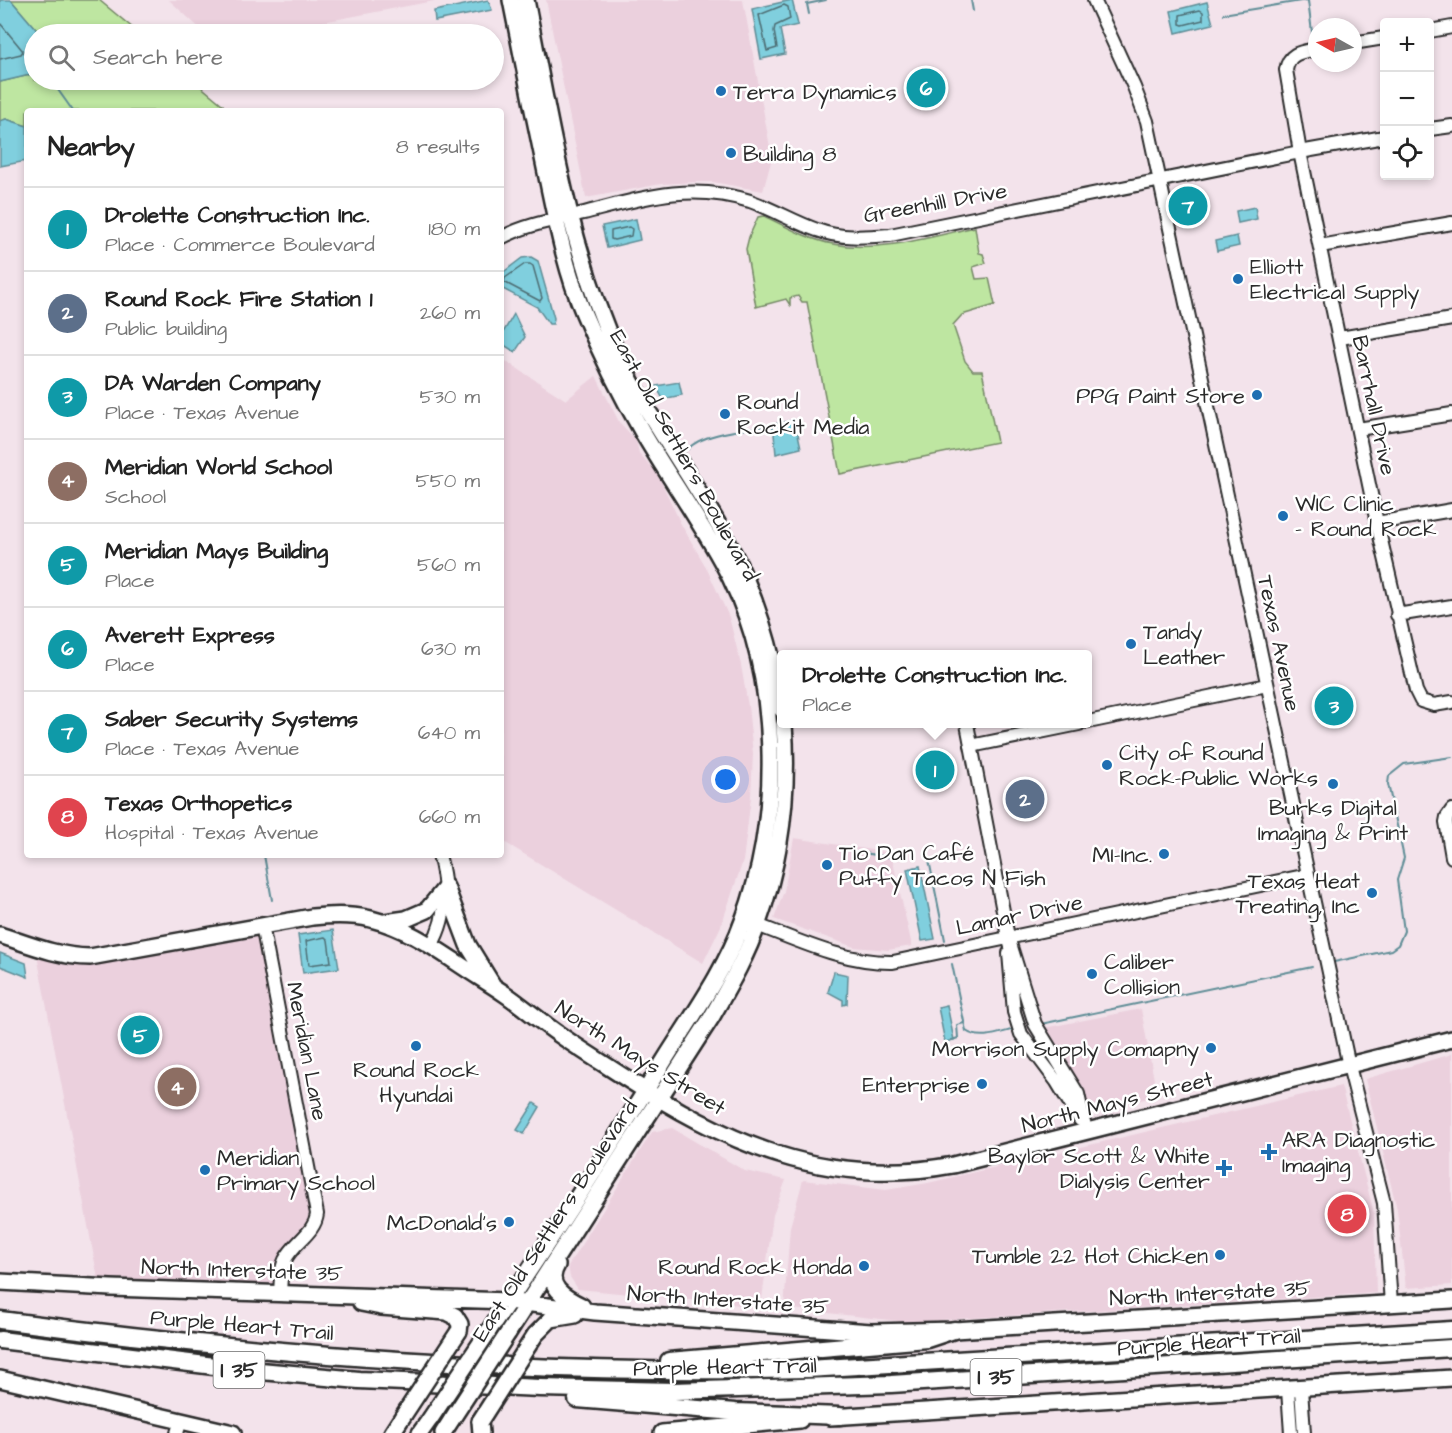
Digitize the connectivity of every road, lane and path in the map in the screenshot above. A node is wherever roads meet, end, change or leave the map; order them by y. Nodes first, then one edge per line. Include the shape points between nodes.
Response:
1 (511, 0) edge
2 (526, 0) edge
3 (1094, 0) edge
4 (1452, 27) edge
5 (1434, 30) edge
6 (1380, 39) edge
7 (1362, 42) edge
8 (1308, 51) edge
9 (1452, 126) edge
10 (1434, 128) edge
11 (1380, 138) edge
12 (1300, 152) junction
13 (1159, 180) junction
14 (563, 218) junction
15 (1452, 223) edge
16 (504, 237) edge
17 (1320, 246) junction
18 (1452, 319) edge
19 (1340, 338) junction
20 (1452, 414) edge
21 (1358, 429) junction
22 (1452, 510) edge
23 (1377, 523) junction
24 (1452, 606) edge
25 (1397, 615) junction
26 (777, 679) edge
27 (1267, 685) junction
28 (1452, 702) edge
29 (1092, 721) edge
30 (784, 728) edge
31 (968, 728) edge
32 (1056, 728) edge
33 (971, 746) junction
34 (1452, 810) edge
35 (1452, 857) edge
36 (441, 858) edge
37 (1308, 875) junction
38 (446, 886) junction
39 (382, 922) junction
40 (751, 922) junction
41 (262, 925) junction
42 (0, 934) edge
43 (1008, 937) junction
44 (265, 942) junction
45 (431, 946) junction
46 (495, 988) junction
47 (1452, 1039) edge
48 (1349, 1066) junction
49 (645, 1091) junction
50 (659, 1100) junction
51 (1086, 1131) junction
52 (574, 1230) junction
53 (0, 1282) edge
54 (276, 1288) junction
55 (321, 1294) junction
56 (1452, 1300) edge
57 (509, 1301) junction
58 (527, 1303) junction
59 (1391, 1304) junction
60 (595, 1312) junction
61 (0, 1320) edge
62 (954, 1330) junction
63 (1452, 1330) edge
64 (0, 1340) edge
65 (0, 1346) edge
66 (1452, 1348) edge
67 (93, 1352) junction
68 (475, 1366) junction
69 (0, 1378) edge
70 (1452, 1378) edge
71 (387, 1381) junction
72 (1294, 1389) junction
73 (840, 1416) junction
74 (481, 1427) edge
75 (187, 1428) edge
76 (233, 1433) edge
77 (392, 1433) edge
78 (420, 1433) edge
79 (443, 1433) edge
80 (662, 1433) edge
81 (1291, 1433) edge
82 (1304, 1433) edge

1 - 14 main road, East Old Settlers Boulevard
2 - 14 main road, East Old Settlers Boulevard
3 - 13 street, Texas Avenue via 1137,95
4 - 5 street
6 - 7 street
8 - 12 street, Barrhall Drive via 1294,54 1286,70
9 - 10 street
11 - 12 street, Greenhill Drive
12 - 13 street, Greenhill Drive
12 - 17 street, Barrhall Drive
13 - 14 street, Greenhill Drive via 869,237 843,237 818,231 750,201 701,192 663,193
13 - 27 street, Texas Avenue
14 - 16 street, Greenhill Drive via 526,226
14 - 26 main road, East Old Settlers Boulevard via 618,355 727,539 756,601
14 - 40 main road, East Old Settlers Boulevard via 568,265 599,349 642,431 714,546 732,581 755,650 771,754 770,788
15 - 17 street
17 - 19 street, Barrhall Drive
18 - 19 street
19 - 21 street, Barrhall Drive
20 - 21 street
21 - 23 street, Barrhall Drive
22 - 23 street
23 - 25 street, Barrhall Drive
24 - 25 street
25 - 28 street, Barrhall Drive via 1421,701 1434,705
27 - 29 street
27 - 37 street, Texas Avenue
30 - 40 main road, East Old Settlers Boulevard via 782,826 772,876
31 - 33 street
32 - 33 street
33 - 43 street
34 - 35 street via 1446,822
36 - 38 street
37 - 43 street, Lamar Drive
37 - 48 street, Texas Avenue
38 - 39 main road via 427,910 406,919
38 - 45 street via 444,918
38 - 46 main road via 468,945
39 - 41 main road, North Mays Street via 336,915
39 - 45 main road, North Mays Street
40 - 43 street, Lamar Drive via 845,957 879,962 911,959
40 - 49 main road, East Old Settlers Boulevard
40 - 50 main road, East Old Settlers Boulevard via 732,982
41 - 42 main road, North Mays Street via 90,957 65,956
41 - 44 street
41 - 44 street via 257,932
43 - 51 street via 1035,1024 1078,1094
44 - 54 street, Meridian Lane via 318,1214 316,1223 285,1260
45 - 46 main road, North Mays Street
46 - 49 main road, North Mays Street
47 - 48 main road, North Mays Street
48 - 51 main road, North Mays Street
48 - 59 street, Texas Avenue via 1384,1203
49 - 50 main road, North Mays Street
49 - 57 main road, East Old Settlers Boulevard
50 - 51 main road, North Mays Street via 758,1149 865,1172 937,1168
50 - 52 main road, East Old Settlers Boulevard
52 - 58 main road, East Old Settlers Boulevard
52 - 60 main road via 552,1280 566,1298
53 - 54 main road, North Interstate 35
54 - 55 main road, North Interstate 35
55 - 57 main road, North Interstate 35
55 - 77 main road, bridge via 381,1307 447,1312 460,1324
56 - 59 main road, North Interstate 35
57 - 58 main road, North Interstate 35
57 - 78 main road, East Old Settlers Boulevard, bridge
58 - 60 main road, North Interstate 35
58 - 79 main road, East Old Settlers Boulevard, bridge
59 - 62 main road, North Interstate 35
60 - 62 main road, North Interstate 35 via 871,1332
60 - 74 main road, bridge via 551,1319 535,1335
61 - 68 highway, Purple Heart Trail / I 35 via 195,1344
62 - 68 highway via 927,1340 701,1359 621,1362 512,1358
63 - 68 highway, Purple Heart Trail / I 35 via 808,1370
64 - 67 highway, Purple Heart Trail / I 35
65 - 67 highway
66 - 71 highway, Purple Heart Trail / I 35 via 806,1388 651,1390
67 - 71 highway, Purple Heart Trail / I 35 via 239,1370
69 - 75 main road
70 - 72 main road
71 - 73 highway via 534,1397
72 - 73 main road
72 - 81 street
72 - 82 street
73 - 80 main road
75 - 76 main road

